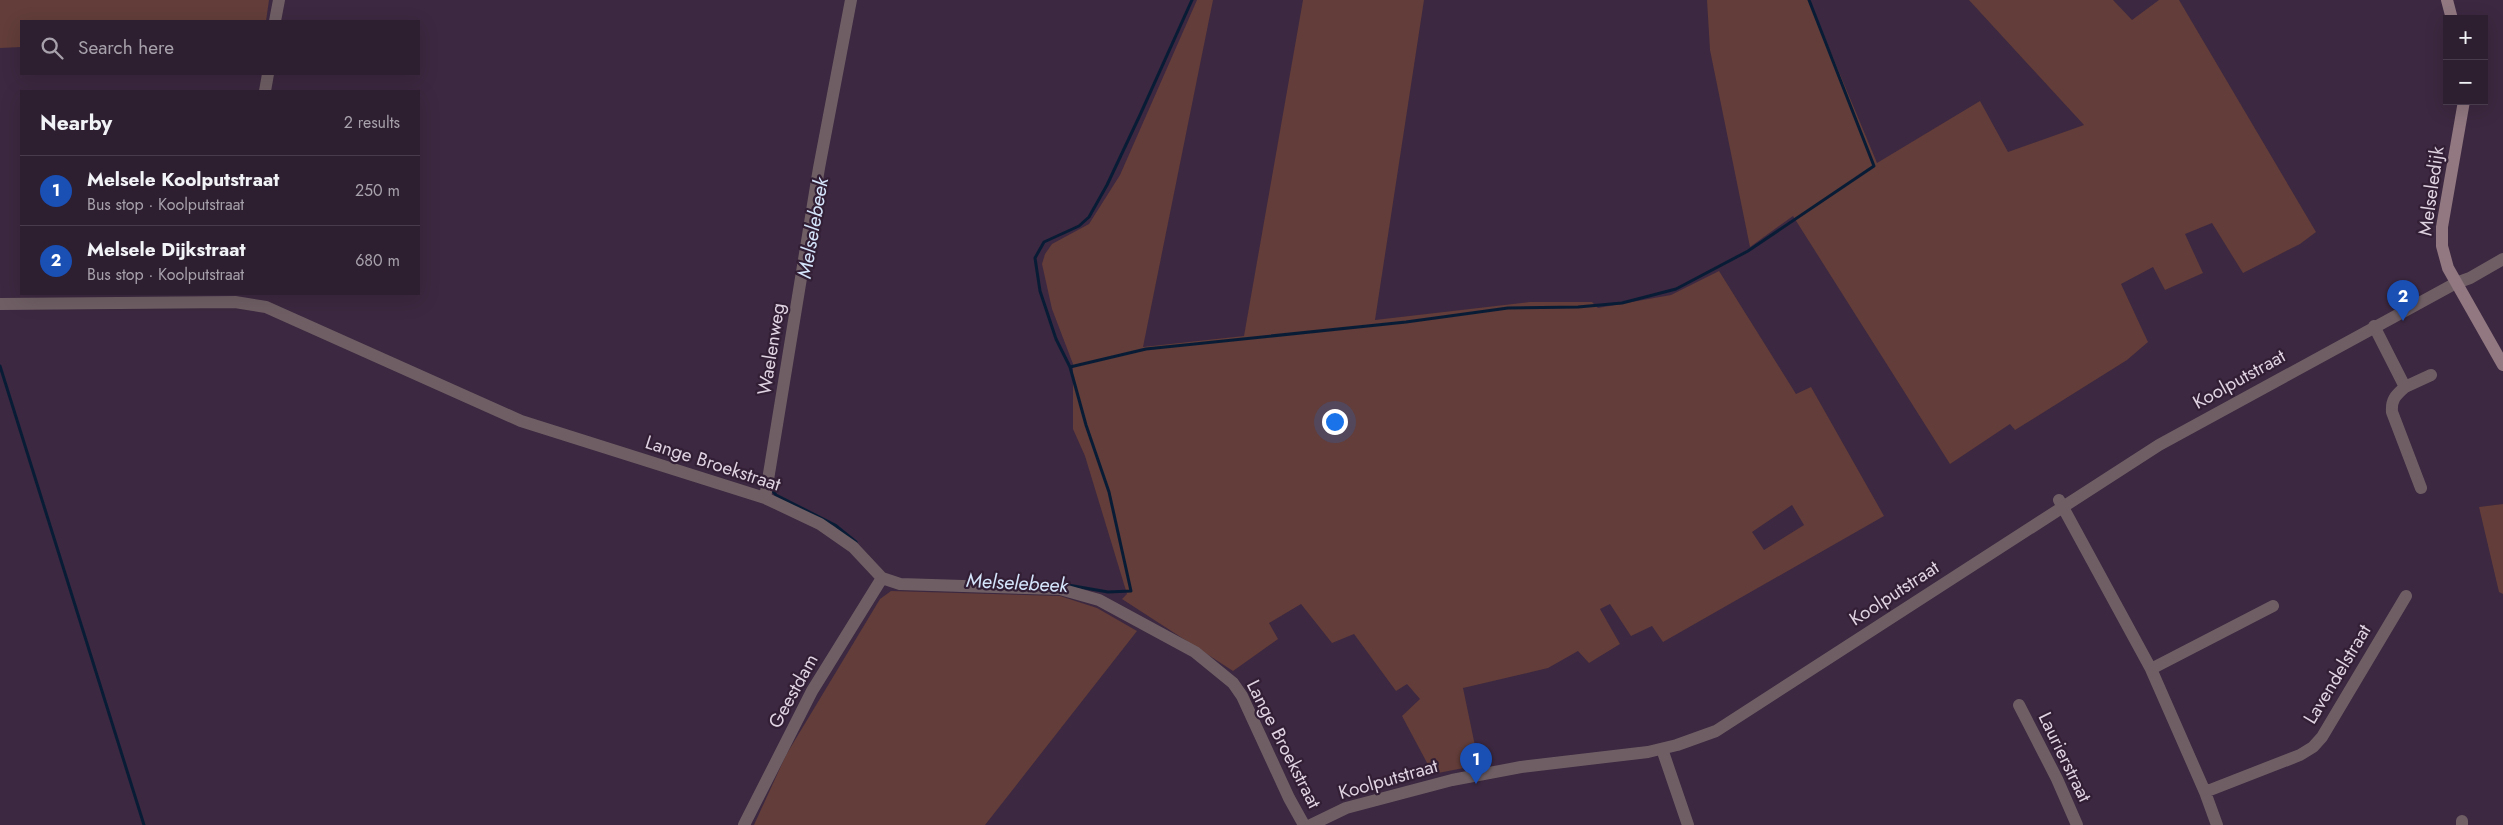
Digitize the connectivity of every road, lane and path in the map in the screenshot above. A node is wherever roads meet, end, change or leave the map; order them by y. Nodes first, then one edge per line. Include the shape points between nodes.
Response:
1 (279, 0) edge
2 (852, 0) edge
3 (2447, 0) edge
4 (2451, 15) edge
5 (276, 20) edge
6 (268, 75) edge
7 (265, 90) edge
8 (2463, 105) edge
9 (2503, 259) edge
10 (2456, 283) junction
11 (235, 298) edge
12 (0, 304) edge
13 (2374, 326) junction
14 (2503, 365) edge
15 (2431, 375) dead end
16 (2405, 387) junction
17 (2421, 488) dead end
18 (765, 498) junction
19 (2060, 503) junction
20 (882, 578) junction
21 (2406, 596) dead end
22 (2273, 606) dead end
23 (2151, 669) junction
24 (2019, 704) dead end
25 (1662, 750) junction
26 (2205, 792) junction
27 (744, 825) edge
28 (1304, 825) edge
29 (1312, 825) edge
30 (1688, 825) edge
31 (2077, 825) edge
32 (2217, 825) edge

1 - 5 street
2 - 18 street, Waelenweg via 819,168
3 - 4 main road
6 - 7 street
8 - 10 main road, Melseledijk via 2442,227 2445,262
9 - 10 street, Koolputstraat
10 - 13 street, Koolputstraat
10 - 14 main road, Melseledijk
11 - 12 street, Lange Broekstraat
11 - 18 street, Lange Broekstraat via 266,307 521,422
13 - 16 street
13 - 19 street, Koolputstraat
15 - 16 street
16 - 17 street via 2395,396 2392,412
18 - 20 street, Lange Broekstraat via 820,524 853,547
19 - 23 street
19 - 25 street, Koolputstraat via 1716,730
20 - 27 street, Geestdam via 812,691
20 - 28 street, Lange Broekstraat via 900,584 1060,589 1099,600 1195,652 1233,683 1242,696
21 - 26 street, Lavendelstraat via 2313,747
22 - 23 street
23 - 26 street
24 - 31 street, Laurierstraat
25 - 29 street, Koolputstraat via 1521,767 1452,780 1346,808
25 - 30 street
26 - 32 street

